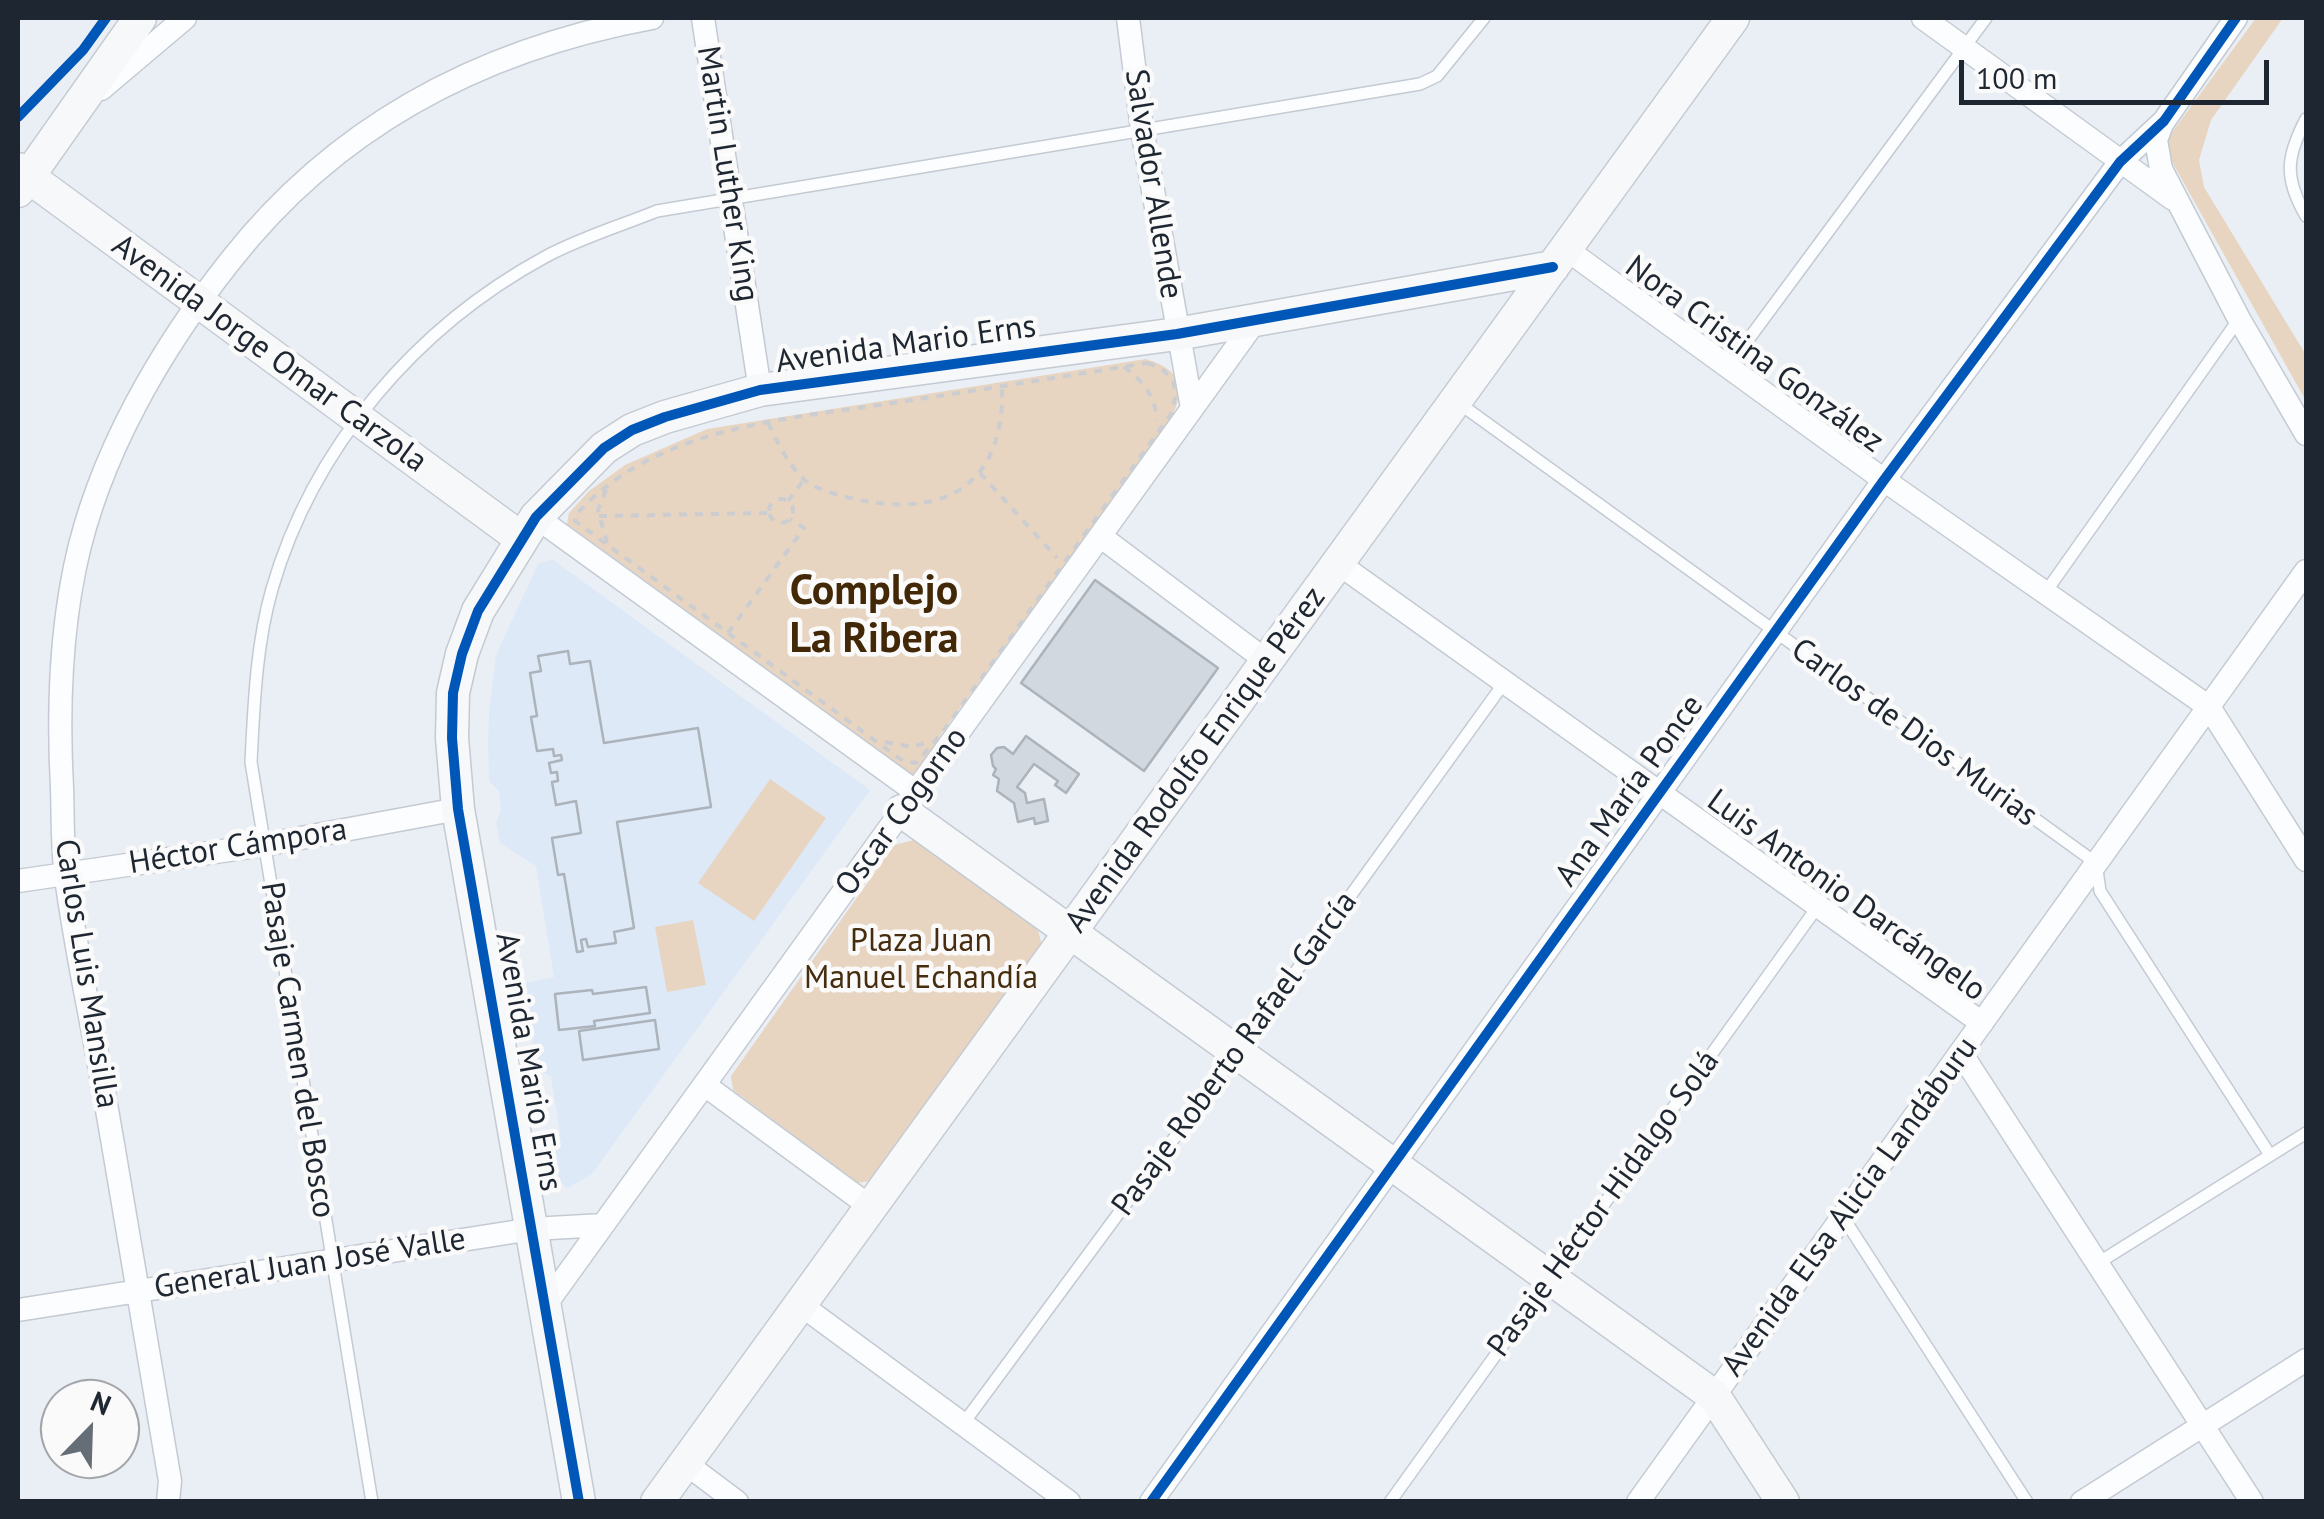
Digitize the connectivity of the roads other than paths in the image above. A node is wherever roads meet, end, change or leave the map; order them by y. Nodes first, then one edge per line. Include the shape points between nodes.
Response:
1 (140, 18) edge
2 (185, 18) edge
3 (652, 18) edge
4 (703, 18) edge
5 (1128, 18) edge
6 (1484, 18) edge
7 (1733, 18) edge
8 (1923, 18) edge
9 (1986, 18) edge
10 (2236, 18) edge
11 (1964, 48) junction
12 (76, 111) junction
13 (2306, 119) edge
14 (2164, 120) junction
15 (1142, 129) junction
16 (2120, 162) junction
17 (21, 179) edge
18 (732, 197) junction
19 (2176, 201) junction
20 (2306, 216) edge
21 (1559, 258) junction
22 (198, 301) junction
23 (1256, 320) junction
24 (2239, 320) junction
25 (1177, 334) junction
26 (1728, 366) junction
27 (760, 390) junction
28 (1456, 401) junction
29 (1192, 408) junction
30 (357, 418) junction
31 (2306, 434) edge
32 (1884, 480) junction
33 (529, 528) junction
34 (1100, 536) junction
35 (1339, 564) junction
36 (2306, 571) edge
37 (2045, 592) junction
38 (1774, 633) junction
39 (1268, 662) junction
40 (1504, 683) junction
41 (2208, 707) junction
42 (1659, 793) junction
43 (909, 802) junction
44 (458, 809) junction
45 (263, 845) junction
46 (2306, 860) edge
47 (2096, 863) junction
48 (65, 874) junction
49 (18, 881) edge
50 (1818, 906) junction
51 (1070, 932) junction
52 (1982, 1023) junction
53 (1238, 1053) junction
54 (1961, 1053) junction
55 (706, 1086) junction
56 (2306, 1132) edge
57 (2270, 1155) junction
58 (1392, 1164) junction
59 (872, 1208) junction
60 (1843, 1217) junction
61 (603, 1225) junction
62 (532, 1229) junction
63 (332, 1259) junction
64 (2098, 1263) junction
65 (1550, 1278) junction
66 (139, 1291) junction
67 (546, 1304) junction
68 (801, 1305) junction
69 (18, 1310) edge
70 (2306, 1360) edge
71 (1714, 1396) junction
72 (963, 1424) junction
73 (2204, 1424) junction
74 (685, 1463) junction
75 (168, 1502) edge
76 (372, 1502) edge
77 (579, 1502) edge
78 (657, 1502) edge
79 (737, 1502) edge
80 (1068, 1502) edge
81 (1151, 1502) edge
82 (1390, 1502) edge
83 (1638, 1502) edge
84 (1783, 1502) edge
85 (2027, 1502) edge
86 (2082, 1502) edge
87 (2252, 1502) edge

1 - 12 street
2 - 12 street
3 - 22 street, Carlos Luis Mansilla via 536,46 415,98 319,168 252,232
4 - 18 street, Martin Luther King
5 - 15 street, Salvador Allende
6 - 15 lane, Pasaje Carmen del Bosco via 1437,76 1420,84
7 - 21 street, Avenida Rodolfo Enrique Pérez
8 - 11 street
9 - 11 lane
10 - 14 street, Ana María Ponce
11 - 16 street
11 - 26 lane
12 - 17 street
13 - 20 lane via 2289,165
14 - 16 street, Ana María Ponce
14 - 19 street via 2156,154
15 - 18 lane, Pasaje Carmen del Bosco
15 - 25 street, Salvador Allende
16 - 19 street
16 - 32 street, Ana María Ponce
17 - 22 street, Avenida Jorge Omar Carzola
18 - 27 street, Martin Luther King
18 - 30 lane, Pasaje Carmen del Bosco via 657,211 533,264 459,311
19 - 24 street
21 - 23 street, Avenida Mario Erns
21 - 26 street, Nora Cristina González
21 - 28 street, Avenida Rodolfo Enrique Pérez
22 - 30 street, Avenida Jorge Omar Carzola
22 - 48 street, Carlos Luis Mansilla via 126,428 76,564 60,693
23 - 25 street, Avenida Mario Erns
23 - 29 street, Oscar Cogorno
24 - 31 street
24 - 37 lane
25 - 27 street, Avenida Mario Erns
25 - 29 street, Salvador Allende
26 - 32 street, Nora Cristina González
27 - 33 street, Avenida Mario Erns via 632,430 604,448
28 - 35 street, Avenida Rodolfo Enrique Pérez
28 - 38 lane, Carlos de Dios Murias
29 - 34 street, Oscar Cogorno
30 - 33 street, Avenida Jorge Omar Carzola
30 - 45 lane, Pasaje Carmen del Bosco via 294,526 271,591 256,670 251,762
32 - 37 street, Nora Cristina González
32 - 38 street, Ana María Ponce
33 - 43 street, Avenida Jorge Omar Carzola
33 - 44 street, Avenida Mario Erns via 478,610 459,667 452,738
34 - 39 street
34 - 43 street, Oscar Cogorno
35 - 39 street, Avenida Rodolfo Enrique Pérez
35 - 40 street, Luis Antonio Darcángelo
36 - 41 street, Avenida Elsa Alicia Landáburu
37 - 41 street, Nora Cristina González
38 - 42 street, Ana María Ponce
38 - 47 lane, Carlos de Dios Murias
39 - 51 street, Avenida Rodolfo Enrique Pérez
40 - 42 street, Luis Antonio Darcángelo
40 - 53 lane, Pasaje Roberto Rafael García
41 - 46 street, Nora Cristina González
41 - 47 street, Avenida Elsa Alicia Landáburu
42 - 50 street, Luis Antonio Darcángelo
42 - 58 street, Ana María Ponce
43 - 51 street, Avenida Jorge Omar Carzola
43 - 55 street, Oscar Cogorno
44 - 45 street, Héctor Cámpora
44 - 62 street, Avenida Mario Erns
45 - 48 street, Héctor Cámpora
45 - 63 lane, Pasaje Carmen del Bosco
47 - 52 street, Avenida Elsa Alicia Landáburu
47 - 57 lane via 2100,892
48 - 49 street, Héctor Cámpora
48 - 66 street, Carlos Luis Mansilla
50 - 52 street, Luis Antonio Darcángelo
50 - 65 lane, Pasaje Héctor Hidalgo Solá
51 - 53 street, Avenida Jorge Omar Carzola
51 - 59 street, Avenida Rodolfo Enrique Pérez
52 - 54 street, Avenida Elsa Alicia Landáburu
53 - 58 street, Avenida Jorge Omar Carzola
53 - 72 lane, Pasaje Roberto Rafael García
54 - 60 street, Avenida Elsa Alicia Landáburu
54 - 64 street, Luis Antonio Darcángelo
55 - 59 street
55 - 61 street, Oscar Cogorno
56 - 57 lane
57 - 64 lane
58 - 65 street, Avenida Jorge Omar Carzola
58 - 81 street, Ana María Ponce
59 - 68 street, Avenida Rodolfo Enrique Pérez
60 - 71 street, Avenida Elsa Alicia Landáburu
60 - 85 lane
61 - 62 street, General Juan José Valle
61 - 67 street, Oscar Cogorno
62 - 63 street, General Juan José Valle
62 - 67 street, Avenida Mario Erns
63 - 66 street, General Juan José Valle
63 - 76 lane, Pasaje Carmen del Bosco
64 - 73 street, Luis Antonio Darcángelo
65 - 71 street, Avenida Jorge Omar Carzola
65 - 82 lane, Pasaje Héctor Hidalgo Solá
66 - 69 street, General Juan José Valle
66 - 75 street, Carlos Luis Mansilla
67 - 77 street, Avenida Mario Erns
68 - 72 street
68 - 74 street, Avenida Rodolfo Enrique Pérez
70 - 73 street
71 - 83 street, Avenida Elsa Alicia Landáburu
71 - 84 street
72 - 80 street
73 - 86 street
73 - 87 street, Luis Antonio Darcángelo
74 - 78 street, Avenida Rodolfo Enrique Pérez
74 - 79 street

